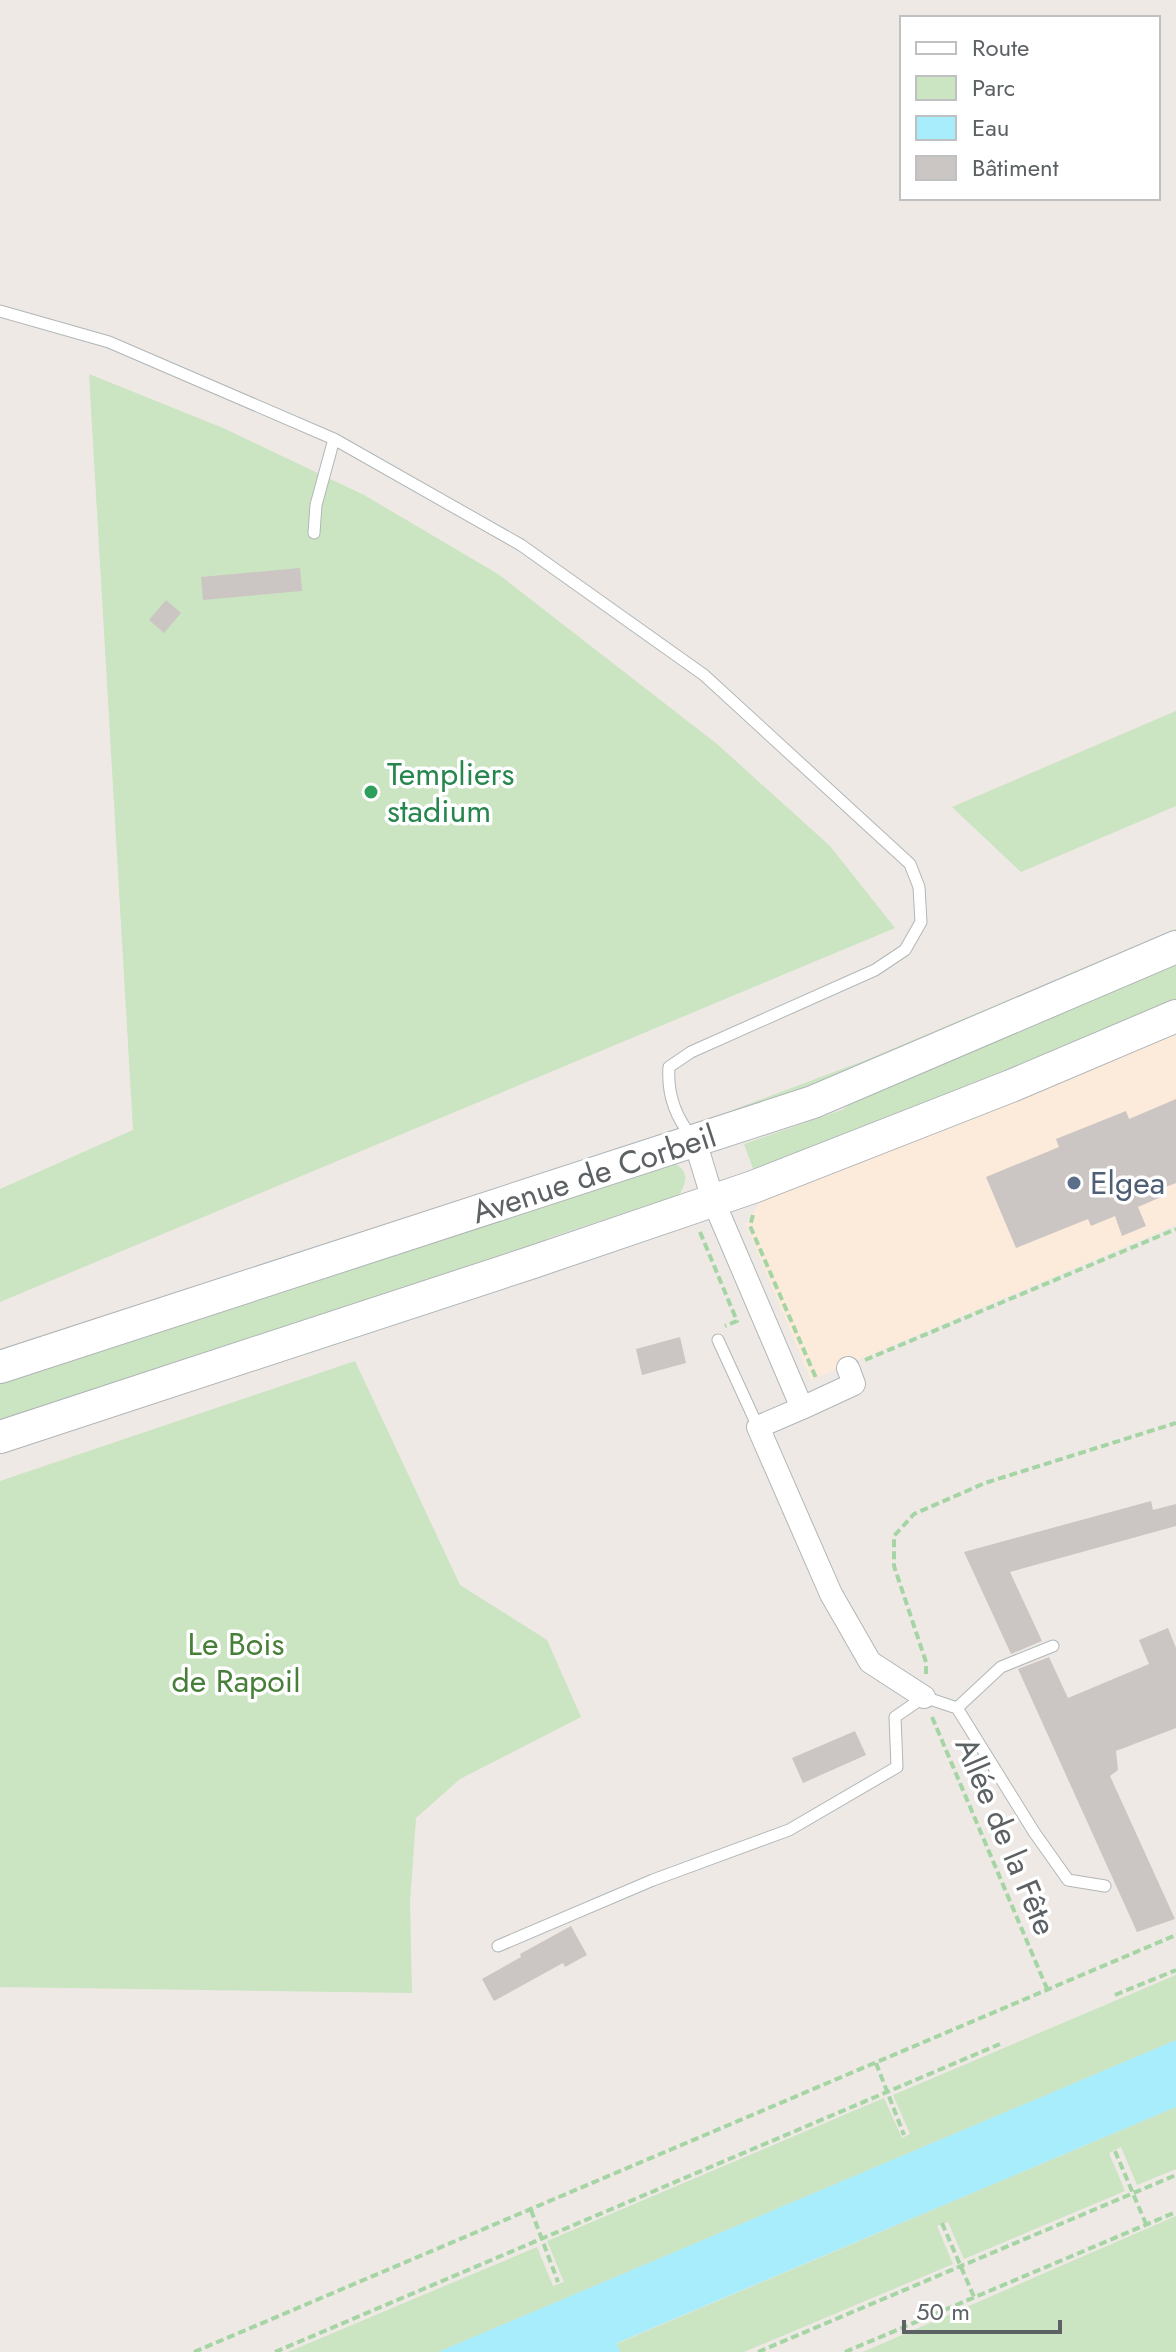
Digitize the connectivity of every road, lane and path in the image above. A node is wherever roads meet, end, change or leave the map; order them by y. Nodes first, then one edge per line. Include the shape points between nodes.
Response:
1 (0, 311) edge
2 (334, 439) junction
3 (314, 533) dead end
4 (1176, 947) edge
5 (1176, 1016) edge
6 (695, 1141) junction
7 (713, 1200) junction
8 (753, 1215) dead end
9 (1176, 1229) edge
10 (700, 1232) dead end
11 (718, 1340) joint
12 (0, 1367) edge
13 (848, 1368) junction
14 (802, 1408) junction
15 (1176, 1423) edge
16 (758, 1427) junction
17 (0, 1437) edge
18 (1053, 1646) dead end
19 (924, 1697) junction
20 (957, 1708) junction
21 (1105, 1886) dead end
22 (1176, 1935) edge
23 (498, 1946) dead end
24 (1176, 1970) edge
25 (1048, 1991) junction
26 (1115, 1995) dead end
27 (1000, 2044) dead end
28 (876, 2063) junction
29 (887, 2092) junction
30 (904, 2135) dead end
31 (1115, 2151) dead end
32 (1176, 2175) edge
33 (1134, 2193) junction
34 (531, 2209) junction
35 (1176, 2212) edge
36 (942, 2223) dead end
37 (1146, 2224) junction
38 (542, 2239) junction
39 (961, 2266) junction
40 (558, 2282) dead end
41 (974, 2297) junction
42 (194, 2352) edge
43 (275, 2352) edge
44 (758, 2352) edge
45 (845, 2352) edge

1 - 2 lane via 109,342
2 - 3 lane
2 - 6 lane via 521,545 704,675 910,864 919,887 921,922 905,950 875,970 691,1052 669,1067 678,1120
4 - 6 main road, Avenue de Corbeil via 813,1102
5 - 7 main road, Avenue de Corbeil via 1011,1086
6 - 7 street
6 - 12 main road, Avenue de Corbeil
7 - 14 street
7 - 17 main road, Avenue de Corbeil
8 - 13 path via 750,1226 817,1381
9 - 13 path
10 - 11 path via 737,1321 715,1330
11 - 16 lane
13 - 14 street via 854,1384
14 - 16 street
15 - 19 path via 985,1483 914,1514 894,1536 894,1566 926,1662
16 - 19 street via 831,1594 870,1662
18 - 20 lane via 1001,1667
19 - 20 lane
19 - 23 lane via 895,1717 897,1767 803,1822
19 - 25 path, Allée de la Fête
20 - 21 lane via 1068,1880
22 - 25 path
24 - 26 path
25 - 28 path
27 - 29 path
28 - 29 path
28 - 34 path
29 - 30 path
29 - 38 path
31 - 33 path
32 - 33 path
33 - 37 path
33 - 39 path
34 - 38 path
34 - 42 path
35 - 37 path
36 - 39 path
37 - 41 path
38 - 40 path
38 - 43 path
39 - 41 path
39 - 44 path
41 - 45 path

